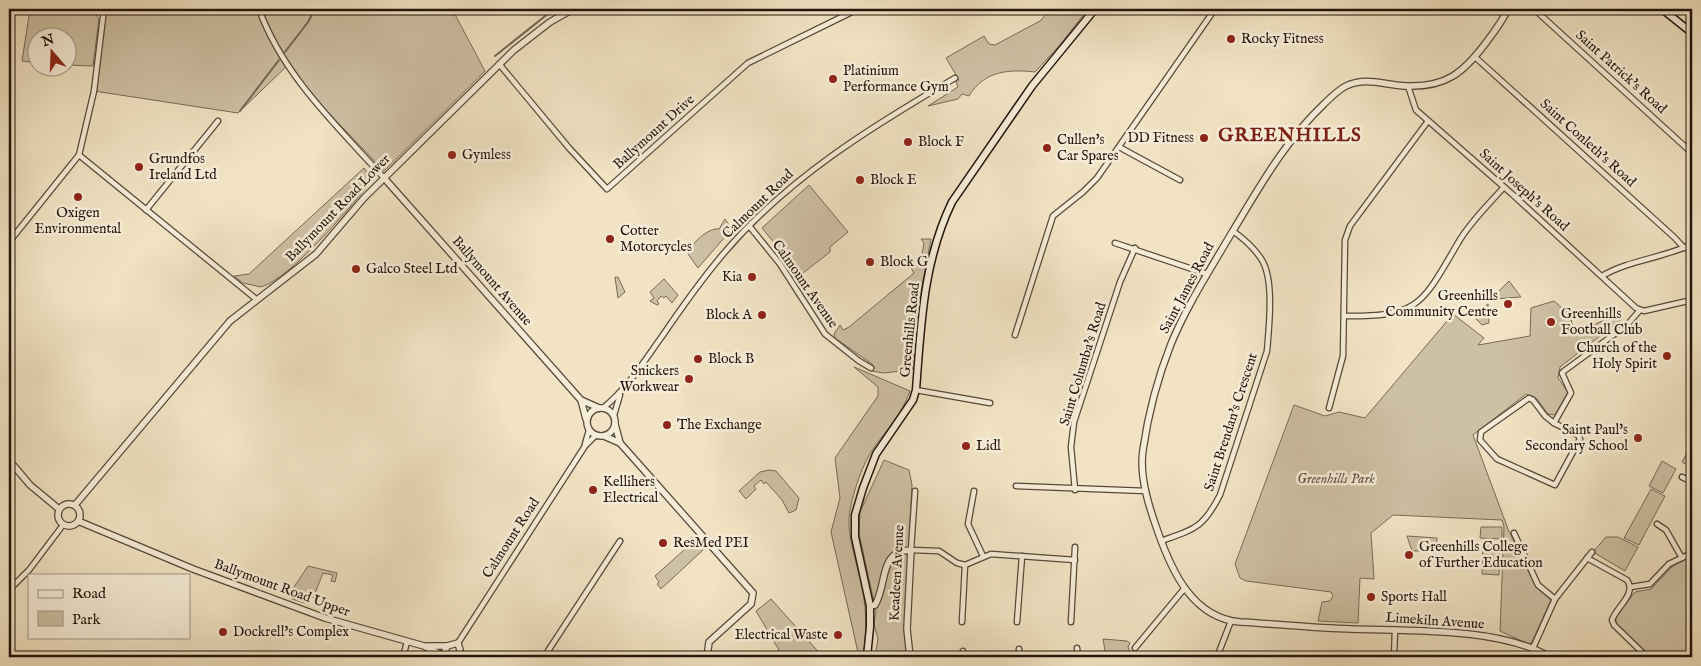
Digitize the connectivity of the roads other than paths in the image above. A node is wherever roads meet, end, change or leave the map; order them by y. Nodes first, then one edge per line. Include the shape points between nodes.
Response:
1 (104, 9) edge
2 (259, 9) edge
3 (573, 9) edge
4 (858, 9) edge
5 (1095, 9) edge
6 (1215, 9) edge
7 (1508, 9) edge
8 (1534, 9) edge
9 (1662, 9) edge
10 (1692, 33) edge
11 (1475, 57) junction
12 (500, 65) junction
13 (955, 78) dead end
14 (1408, 86) junction
15 (218, 121) dead end
16 (1428, 121) junction
17 (1119, 147) junction
18 (1692, 153) edge
19 (79, 155) junction
20 (385, 179) junction
21 (1180, 180) dead end
22 (1504, 187) junction
23 (146, 210) junction
24 (750, 227) junction
25 (1233, 231) junction
26 (9, 242) edge
27 (1115, 243) dead end
28 (1692, 244) edge
29 (1135, 248) junction
30 (1684, 248) junction
31 (1207, 274) junction
32 (1602, 276) junction
33 (256, 300) junction
34 (1692, 300) edge
35 (1640, 310) junction
36 (1344, 316) junction
37 (1015, 334) dead end
38 (871, 368) dead end
39 (916, 390) junction
40 (621, 394) junction
41 (580, 400) junction
42 (990, 403) dead end
43 (601, 408) junction
44 (1329, 408) dead end
45 (614, 415) junction
46 (587, 421) junction
47 (1554, 423) junction
48 (615, 424) junction
49 (590, 430) junction
50 (596, 435) junction
51 (604, 436) junction
52 (620, 443) junction
53 (585, 446) junction
54 (9, 460) edge
55 (1682, 477) dead end
56 (1692, 482) edge
57 (1016, 486) dead end
58 (1075, 490) junction
59 (915, 491) dead end
60 (974, 491) dead end
61 (1146, 491) junction
62 (75, 505) junction
63 (59, 509) junction
64 (78, 521) junction
65 (1657, 524) dead end
66 (63, 525) junction
67 (1514, 533) dead end
68 (620, 541) dead end
69 (1161, 541) junction
70 (1075, 548) dead end
71 (911, 550) junction
72 (1592, 552) dead end
73 (1692, 553) edge
74 (983, 556) junction
75 (1022, 556) junction
76 (1587, 558) junction
77 (1682, 558) junction
78 (1075, 560) junction
79 (965, 565) junction
80 (1631, 587) junction
81 (1184, 588) junction
82 (9, 590) edge
83 (1555, 599) junction
84 (870, 606) junction
85 (962, 622) dead end
86 (1018, 622) dead end
87 (1071, 622) dead end
88 (1231, 622) junction
89 (1314, 627) joint
90 (1395, 630) junction
91 (407, 642) junction
92 (458, 643) junction
93 (424, 646) junction
94 (448, 646) junction
95 (1077, 648) dead end
96 (1135, 648) dead end
97 (1533, 648) junction
98 (1018, 649) dead end
99 (964, 651) dead end
100 (403, 657) edge
101 (439, 657) edge
102 (443, 657) edge
103 (457, 657) edge
104 (544, 657) edge
105 (707, 657) edge
106 (867, 657) edge
107 (910, 657) edge
108 (965, 657) edge
109 (1020, 657) edge
110 (1078, 657) edge
111 (1218, 657) edge
112 (1394, 657) edge
113 (1550, 657) edge
114 (1646, 657) edge

1 - 19 street via 94,91
2 - 20 street via 279,51 319,107
3 - 12 street, Ballymount Road Lower via 550,22
4 - 12 street, Ballymount Drive via 748,63 607,189
5 - 39 main road, Greenhills Road via 1032,86 952,202 942,222 922,305
6 - 17 street
7 - 11 street, Saint James Road
8 - 18 street, Saint Patrick's Road
9 - 10 main road
11 - 14 street, Saint James Road via 1449,80
11 - 30 street, Saint Conleth's Road
12 - 20 street, Ballymount Road Lower
13 - 24 street, Calmount Road via 884,119 830,156
14 - 16 street, Saint Joseph's Road via 1416,110
14 - 25 street, Saint James Road via 1359,82 1346,86 1331,98 1308,120 1268,171
15 - 23 street
16 - 22 street, Saint Joseph's Road
16 - 36 street via 1350,226 1345,240
17 - 21 street
17 - 37 street via 1090,185 1053,216
19 - 23 street
19 - 26 street
20 - 33 street, Ballymount Road Lower via 364,198 316,254
20 - 41 street, Ballymount Avenue
22 - 32 street, Saint Joseph's Road
22 - 36 street via 1459,241 1428,294 1396,313
23 - 33 street
24 - 38 street, Calmount Avenue via 780,264 825,334
24 - 40 street, Calmount Road via 688,298
25 - 31 street, Saint James Road
25 - 69 street, Saint Brendan's Crescent via 1257,253 1266,272 1267,351 1220,495 1209,515 1194,529
27 - 29 street
28 - 30 street
29 - 31 street
29 - 58 street, Saint Columba's Road via 1120,282 1074,422 1071,447
30 - 32 street via 1614,269
31 - 61 street, Saint James Road via 1174,337 1160,382 1142,451
32 - 35 street, Saint Joseph's Road
33 - 62 street, Ballymount Road Lower via 215,338
34 - 35 street
35 - 47 street via 1627,325 1564,371 1562,374 1571,393
36 - 44 street via 1343,356
39 - 42 street
39 - 84 main road, Greenhills Road via 908,411 876,454 857,506 856,537
40 - 43 street, Calmount Road
40 - 45 street, Calmount Road
41 - 43 street, Ballymount Avenue
41 - 46 street, Ballymount Avenue
43 - 45 street
43 - 46 street via 591,412
45 - 48 street
46 - 49 street
47 - 47 street via 1580,439 1555,485 1497,459 1479,436 1529,398
48 - 51 street via 612,432
48 - 52 street
49 - 50 street
49 - 53 street, Calmount Road
50 - 51 street
50 - 53 street, Calmount Road
51 - 52 street
52 - 105 street via 753,593 752,604 709,642
53 - 92 street, Calmount Road
54 - 63 street via 30,485
55 - 56 street
57 - 58 street
58 - 61 street
59 - 71 street, Keadeen Avenue
60 - 74 street via 968,524
61 - 69 street, Saint James Road
62 - 63 street via 68,504
62 - 64 street via 80,513
63 - 66 street via 57,516
64 - 66 street via 72,526
64 - 91 street, Ballymount Road Upper via 302,610
65 - 77 street via 1666,530
66 - 82 street via 29,570
67 - 83 street via 1538,585
68 - 104 street
69 - 81 street, Saint James Road
70 - 78 street
71 - 79 street via 939,551
71 - 84 street via 897,551 892,555 879,598 875,605
71 - 107 street, Keadeen Avenue via 907,629
72 - 76 street
73 - 77 street
74 - 75 street
74 - 79 street
75 - 78 street
75 - 86 street
76 - 80 street via 1627,580
76 - 83 street
77 - 80 street via 1669,564 1650,584
78 - 87 street
79 - 85 street
80 - 114 street via 1630,594 1612,620
81 - 88 street, Saint James Road via 1204,609
81 - 96 street
83 - 97 street
84 - 106 main road, Greenhills Road
88 - 89 street, Saint James Road
88 - 111 street
89 - 90 street, Limekiln Avenue
90 - 97 street, Limekiln Avenue via 1498,638
90 - 112 street
91 - 93 street, Ballymount Road Upper
91 - 100 street
92 - 94 street, Ballymount Road Upper
92 - 103 street
93 - 94 street, Ballymount Road Upper
93 - 101 street, Ballymount Road Upper via 438,653
94 - 102 street
95 - 110 street
97 - 113 street, Limekiln Avenue
98 - 109 street
99 - 108 street

